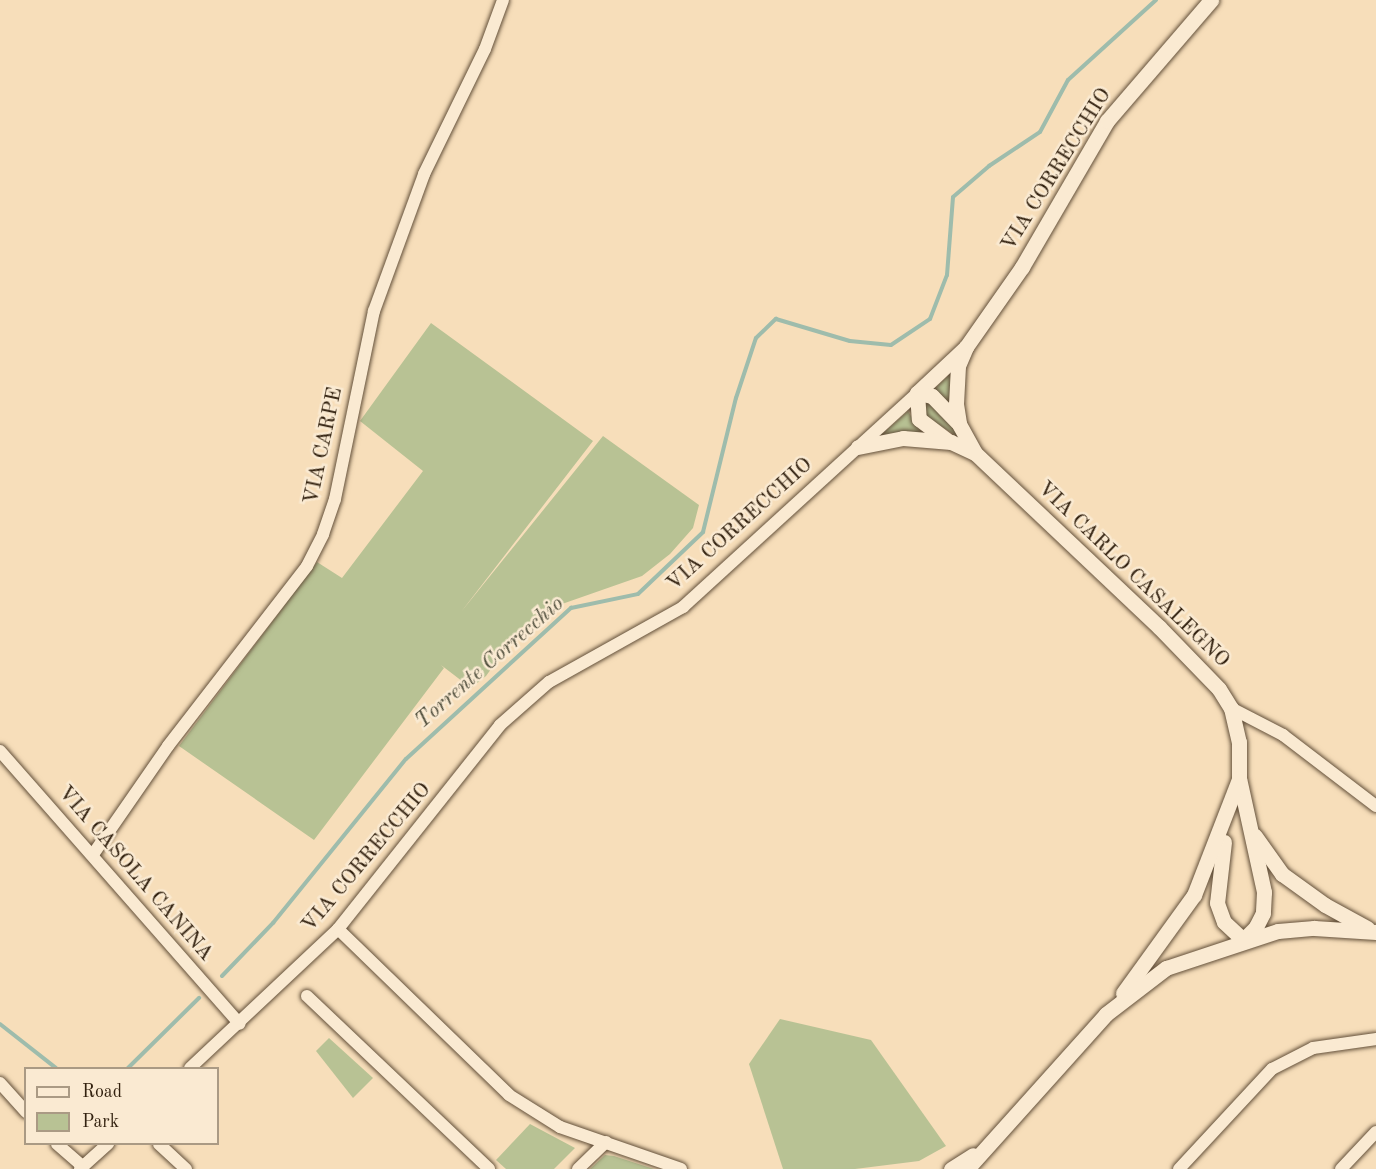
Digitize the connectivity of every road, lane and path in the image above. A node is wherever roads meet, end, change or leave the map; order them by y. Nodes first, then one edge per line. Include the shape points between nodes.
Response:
1 (503, 0) edge
2 (1211, 0) edge
3 (966, 347) junction
4 (917, 393) junction
5 (958, 424) junction
6 (951, 442) junction
7 (858, 447) junction
8 (975, 453) junction
9 (1231, 708) junction
10 (0, 751) edge
11 (1239, 778) junction
12 (1376, 806) edge
13 (1229, 810) junction
14 (1252, 832) junction
15 (94, 854) junction
16 (338, 929) junction
17 (1375, 932) edge
18 (1243, 940) junction
19 (307, 996) dead end
20 (1106, 1014) junction
21 (240, 1024) junction
22 (1376, 1039) edge
23 (191, 1067) edge
24 (0, 1083) edge
25 (24, 1110) edge
26 (1376, 1132) edge
27 (998, 1139) junction
28 (606, 1142) junction
29 (59, 1145) edge
30 (106, 1145) edge
31 (161, 1145) edge
32 (81, 1168) edge
33 (186, 1169) edge
34 (489, 1169) edge
35 (579, 1169) edge
36 (681, 1169) edge
37 (951, 1169) edge
38 (966, 1169) edge
39 (1179, 1169) edge
40 (1341, 1169) edge

1 - 15 street, VIA CARPE via 485,49 424,174 374,312 335,500 323,534 307,566 168,746
2 - 3 street, VIA CORRECCHIO via 1107,121 1022,267
3 - 4 street, VIA CORRECCHIO
3 - 5 street, VIA CARLO CASALEGNO via 956,381
4 - 5 street, VIA CARLO CASALEGNO via 933,396
4 - 6 street, VIA CARLO CASALEGNO via 919,419
4 - 7 street, VIA CORRECCHIO
5 - 8 street, VIA CARLO CASALEGNO
6 - 7 street, VIA CARLO CASALEGNO via 903,438
6 - 8 street, VIA CARLO CASALEGNO
7 - 16 street, VIA CORRECCHIO via 683,607 549,681 500,725
8 - 9 street, VIA CARLO CASALEGNO via 1159,627 1220,689
9 - 11 street, VIA CARLO CASALEGNO via 1239,742
9 - 12 street via 1283,735
10 - 15 street, VIA CASOLA CANINA
11 - 13 street, VIA CARLO CASALEGNO
11 - 14 street, VIA CARLO CASALEGNO
13 - 18 street, VIA CARLO CASALEGNO via 1217,903 1224,922
13 - 20 street, VIA CARLO CASALEGNO via 1194,895
14 - 17 street, VIA CARLO CASALEGNO via 1282,874 1325,905
14 - 18 street, VIA CARLO CASALEGNO via 1264,892 1263,913 1257,927
15 - 21 street, VIA CASOLA CANINA
16 - 21 street, VIA CORRECCHIO
16 - 28 street via 509,1095 560,1127
17 - 18 street via 1314,928
18 - 20 street via 1166,968
19 - 34 street
20 - 27 street
21 - 23 street, VIA CORRECCHIO
22 - 39 street via 1313,1048 1272,1069
24 - 25 street
26 - 40 street
27 - 37 street
27 - 38 street
28 - 35 street
28 - 36 street
29 - 32 street
30 - 32 street
31 - 33 street

